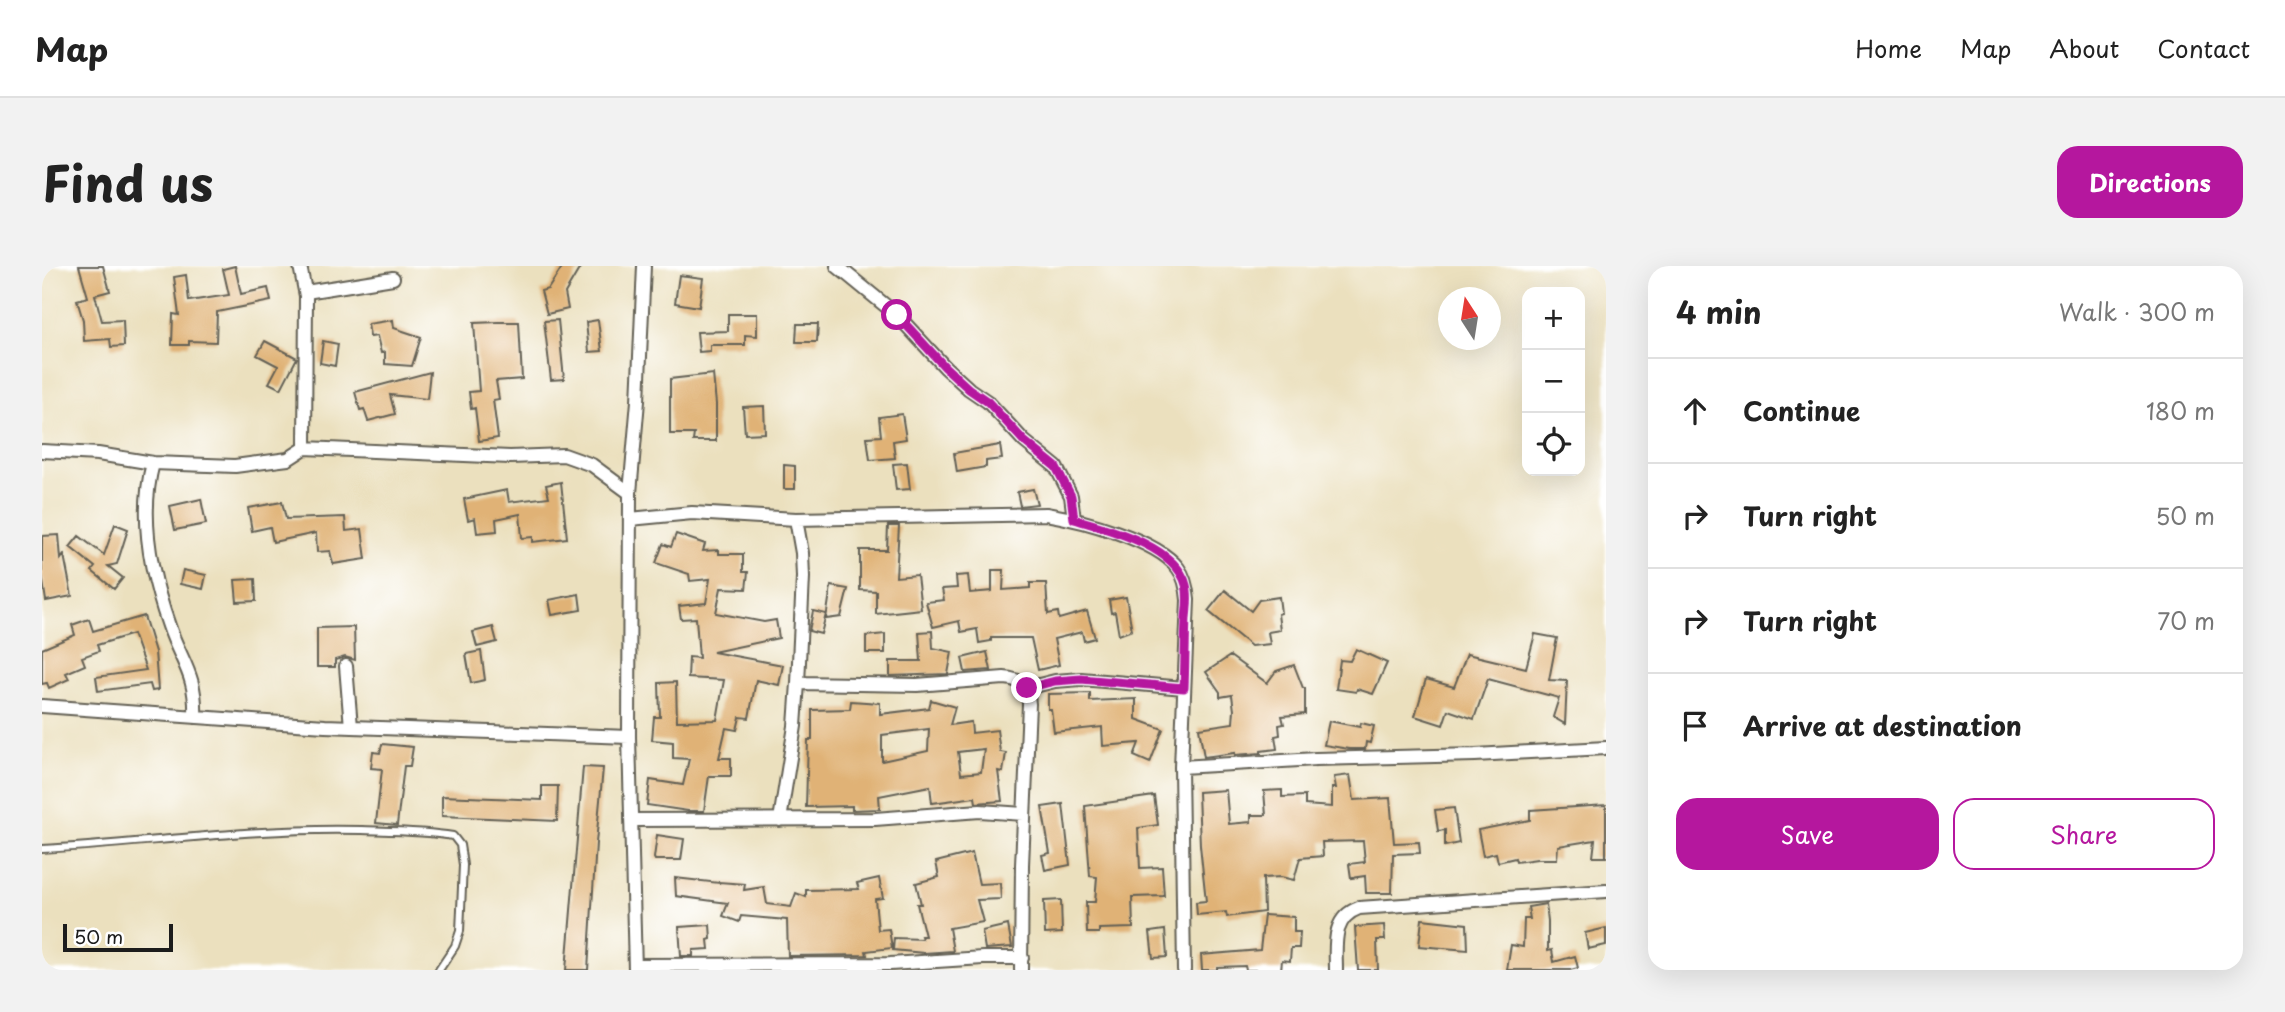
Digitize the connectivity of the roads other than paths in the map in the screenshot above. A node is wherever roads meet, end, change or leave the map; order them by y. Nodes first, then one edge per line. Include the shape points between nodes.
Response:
1 (300, 266) edge
2 (644, 266) edge
3 (837, 266) edge
4 (393, 278) dead end
5 (306, 292) junction
6 (305, 448) junction
7 (42, 451) edge
8 (153, 463) junction
9 (631, 493) junction
10 (630, 519) junction
11 (796, 519) junction
12 (1074, 519) junction
13 (346, 666) dead end
14 (798, 683) junction
15 (1027, 688) junction
16 (1184, 688) junction
17 (42, 706) edge
18 (195, 717) junction
19 (351, 727) junction
20 (629, 737) junction
21 (1606, 748) edge
22 (1181, 767) junction
23 (1024, 814) junction
24 (631, 820) junction
25 (780, 820) junction
26 (42, 849) edge
27 (1606, 891) edge
28 (1022, 964) edge
29 (635, 967) edge
30 (796, 967) edge
31 (439, 970) edge
32 (1184, 970) edge
33 (1336, 970) edge

1 - 5 street
2 - 9 street
3 - 12 street via 897,315 945,367 1056,467 1071,496
4 - 5 street
5 - 6 street
6 - 8 street via 288,459 235,466
6 - 9 street via 496,457 564,455 592,465
7 - 8 street
8 - 18 street via 146,505 150,549 168,625 193,681
9 - 10 street
10 - 11 street via 692,513
10 - 20 street
11 - 12 street via 1046,514
11 - 14 street via 803,578
12 - 16 street via 1134,539 1178,567 1188,600
13 - 19 street
14 - 15 street via 917,685 1004,678
14 - 25 street
15 - 16 street via 1081,679
15 - 23 street
16 - 22 street
17 - 18 street
18 - 19 street
19 - 20 street
20 - 24 street
21 - 22 street
22 - 32 street
23 - 25 street via 967,811 875,819
23 - 28 street
24 - 25 street
24 - 29 street
26 - 31 lane via 240,832 387,831 453,836 460,845 463,865 460,931
27 - 33 street via 1359,908 1338,926
28 - 30 street via 983,958
29 - 30 street

